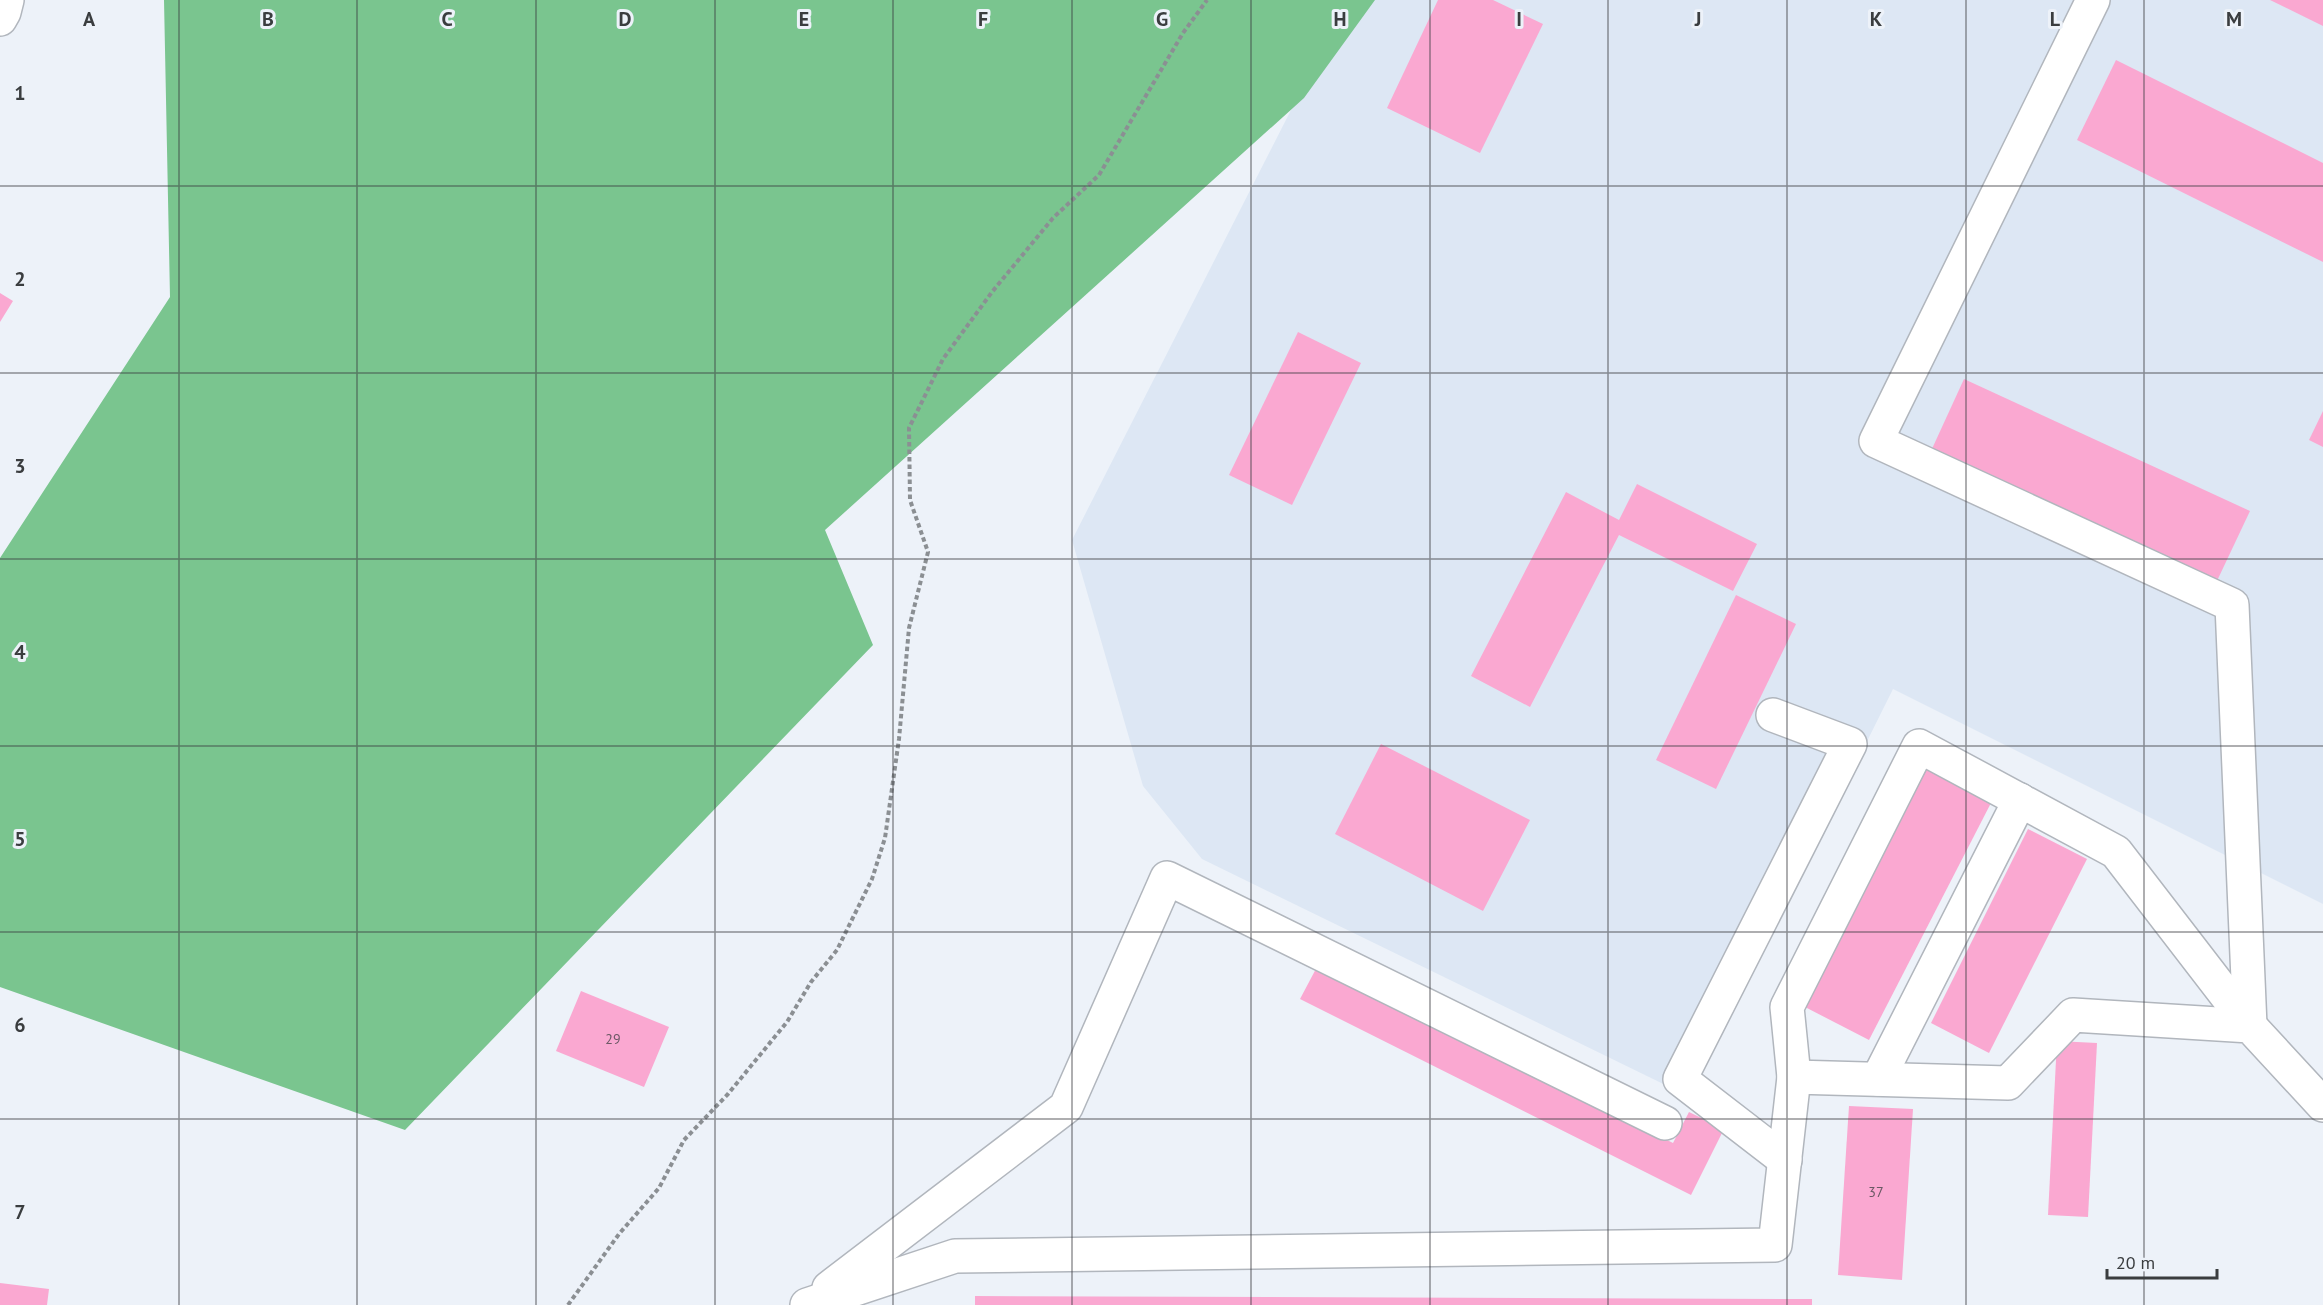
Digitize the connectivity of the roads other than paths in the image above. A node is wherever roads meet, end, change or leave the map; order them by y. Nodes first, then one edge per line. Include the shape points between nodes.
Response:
1 (2093, 0) edge
2 (1773, 715) dead end
3 (2020, 800) junction
4 (2250, 1026) junction
5 (1794, 1077) junction
6 (1878, 1079) junction
7 (2323, 1105) edge
8 (1665, 1123) dead end
9 (1785, 1160) junction
10 (808, 1304) edge

1 - 4 lane via 1876,441 2232,605
2 - 9 lane via 1850,744 1680,1079
3 - 4 lane via 2116,852
3 - 5 lane via 1919,746 1787,1007
3 - 6 lane
4 - 6 lane via 2073,1015 2008,1083
4 - 7 lane
5 - 6 lane
5 - 9 lane
8 - 10 lane via 1167,878 1066,1107
9 - 10 lane via 1775,1245 955,1256

